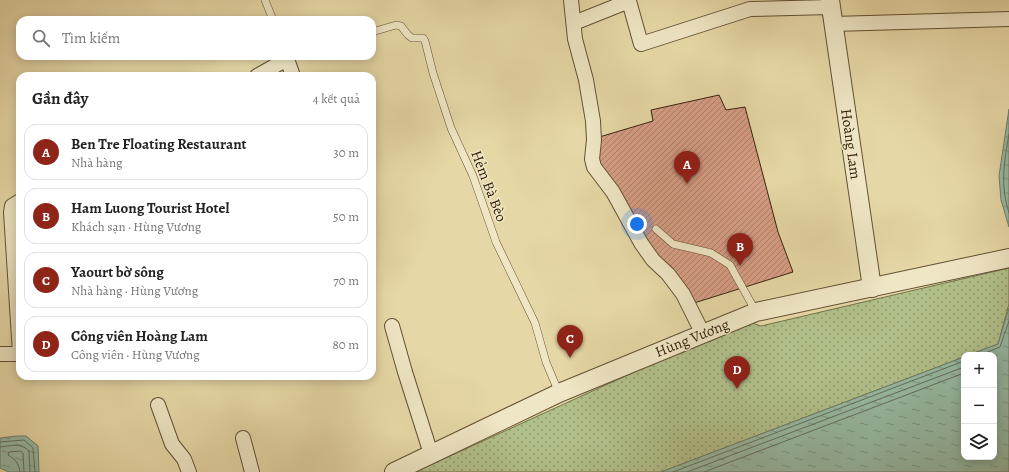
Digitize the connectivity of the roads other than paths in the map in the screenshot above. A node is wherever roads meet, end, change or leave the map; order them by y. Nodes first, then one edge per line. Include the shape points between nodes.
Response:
1 (265, 0) edge
2 (571, 0) edge
3 (749, 4) edge
4 (831, 10) edge
5 (271, 16) edge
6 (1009, 19) edge
7 (574, 22) junction
8 (376, 31) edge
9 (285, 60) edge
10 (289, 60) edge
11 (264, 72) edge
12 (292, 72) edge
13 (16, 204) edge
14 (656, 229) dead end
15 (1005, 258) edge
16 (872, 288) junction
17 (16, 297) edge
18 (756, 312) junction
19 (392, 326) dead end
20 (703, 334) junction
21 (0, 354) edge
22 (16, 354) edge
23 (559, 393) junction
24 (158, 406) dead end
25 (243, 438) dead end
26 (431, 454) junction
27 (189, 472) edge
28 (252, 472) edge
29 (394, 472) edge

1 - 5 lane
2 - 7 street
3 - 4 street
3 - 7 street via 641,44 629,1
4 - 6 street
4 - 16 street, Hoàng Lam
7 - 20 street via 575,39 593,121 594,167 613,192 641,243 682,294
8 - 23 lane, Hẻm Bà Bèo via 401,26 412,38 423,38 425,41 451,128 473,176 496,242 535,322 546,362
9 - 11 street
10 - 12 street
13 - 17 street via 10,212
14 - 18 lane via 673,244 711,253 730,265
15 - 16 street, Hùng Vương
16 - 18 street, Hùng Vương
18 - 20 street, Hùng Vương
19 - 26 street
20 - 23 street, Hùng Vương
21 - 22 street
23 - 26 street, Hùng Vương
24 - 27 street via 172,444 184,459
25 - 28 street
26 - 29 street, Hùng Vương

